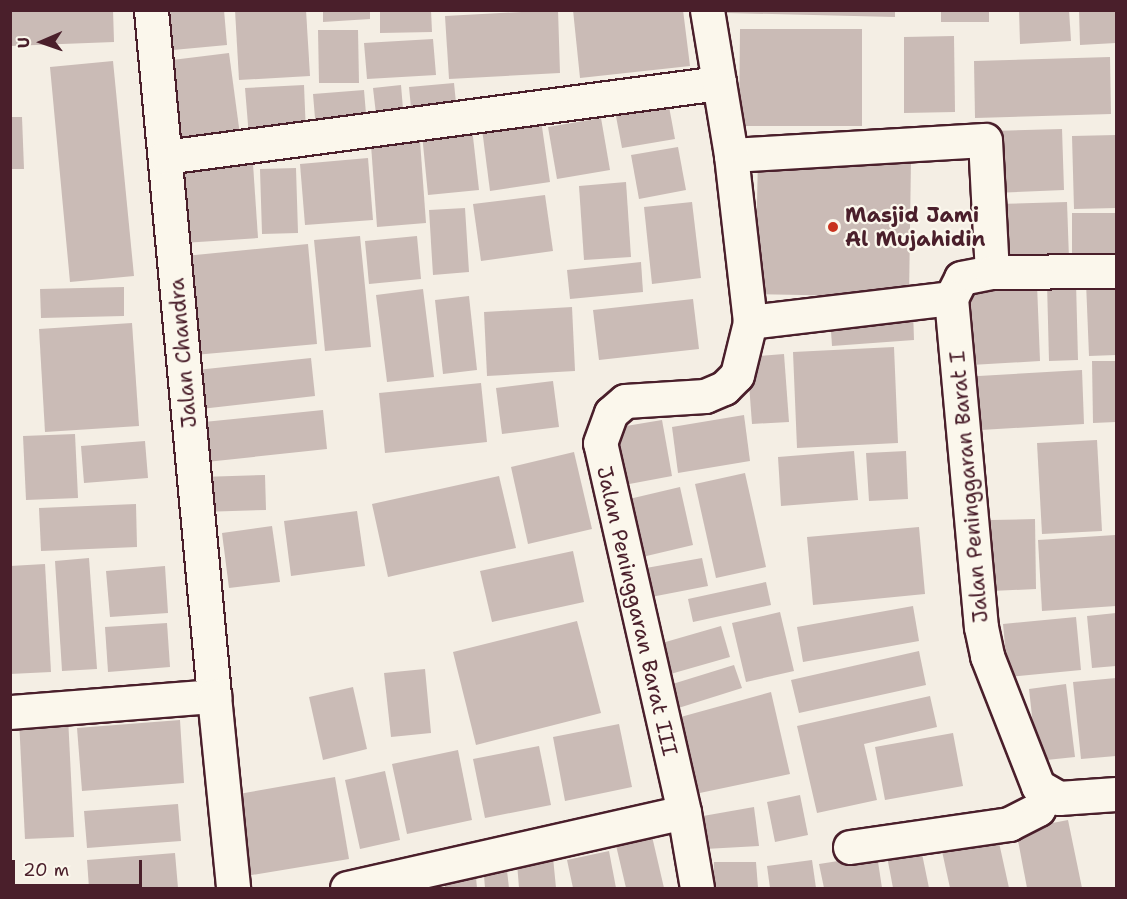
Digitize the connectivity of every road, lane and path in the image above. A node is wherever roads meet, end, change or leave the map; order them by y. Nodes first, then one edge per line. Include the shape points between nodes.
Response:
1 (151, 10) edge
2 (707, 10) edge
3 (719, 83) junction
4 (731, 155) junction
5 (165, 157) junction
6 (1116, 271) edge
7 (992, 272) junction
8 (951, 298) junction
9 (750, 322) junction
10 (214, 696) junction
11 (10, 712) edge
12 (1047, 794) junction
13 (1116, 794) edge
14 (684, 812) junction
15 (850, 847) dead end
16 (233, 888) edge
17 (347, 888) edge
18 (697, 888) edge

1 - 5 street, Jalan Chandra
2 - 3 street, Jalan Peninggaran Barat III
3 - 4 street, Jalan Peninggaran Barat III
3 - 5 street
4 - 7 street via 985,140
4 - 9 street, Jalan Peninggaran Barat III
5 - 10 street, Jalan Chandra
6 - 7 street
7 - 8 street via 961,278
8 - 9 street
8 - 12 street, Jalan Peninggaran Barat I via 981,627 987,656 1031,772
9 - 14 street, Jalan Peninggaran Barat III via 737,375 724,388 705,396 625,401 611,413 600,443
10 - 11 street
10 - 16 street, Jalan Chandra
12 - 13 street via 1059,798
12 - 15 street via 1038,809 1009,824
14 - 17 street
14 - 18 street, Jalan Peninggaran Barat III

